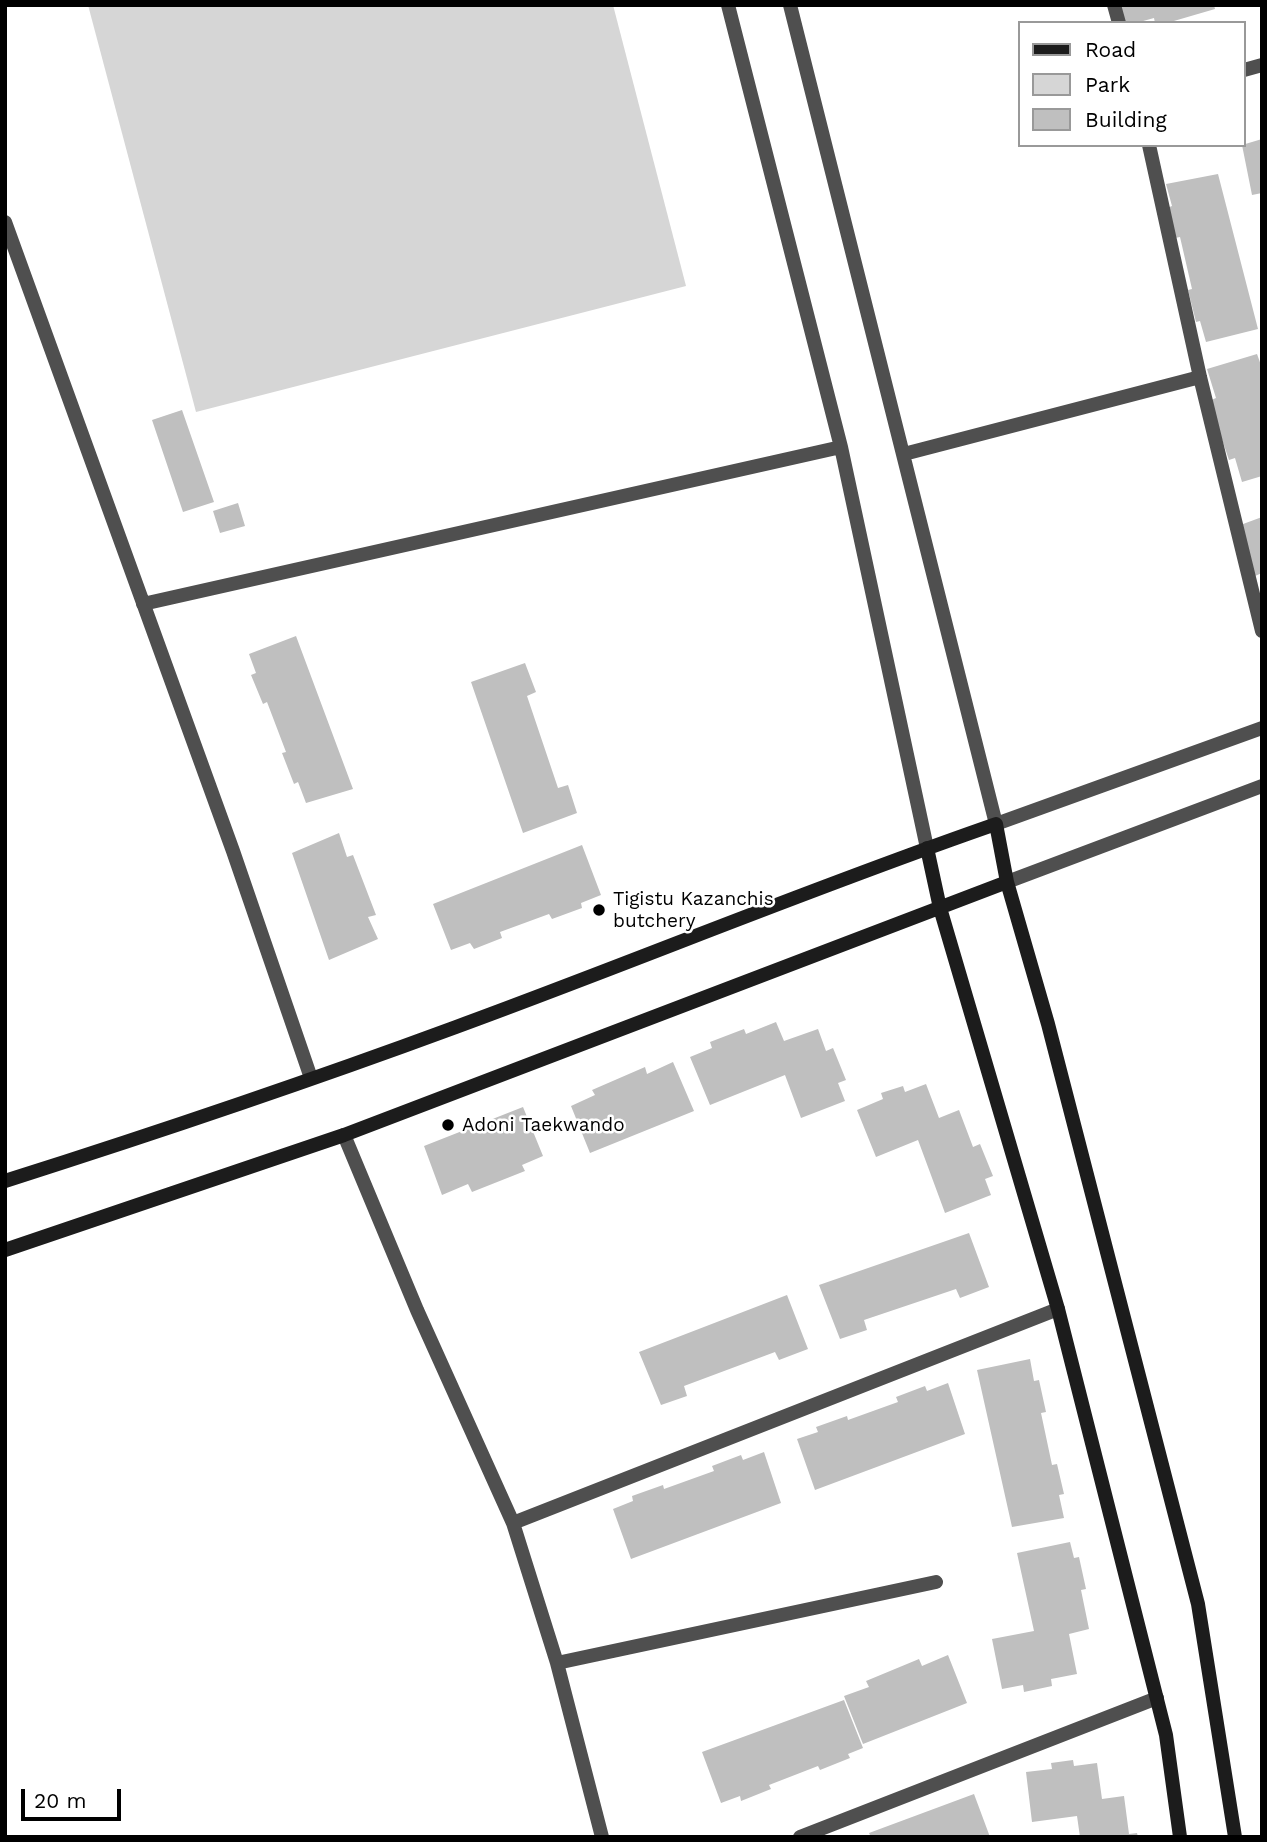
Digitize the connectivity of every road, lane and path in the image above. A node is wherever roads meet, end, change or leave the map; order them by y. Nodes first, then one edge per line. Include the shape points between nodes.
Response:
1 (727, 5) edge
2 (790, 5) edge
3 (1149, 147) edge
4 (5, 222) edge
5 (1200, 377) junction
6 (841, 447) junction
7 (904, 454) junction
8 (143, 604) junction
9 (1262, 631) edge
10 (1262, 728) edge
11 (1262, 786) edge
12 (996, 824) junction
13 (927, 848) junction
14 (1007, 882) junction
15 (940, 908) junction
16 (311, 1078) junction
17 (344, 1135) junction
18 (5, 1181) edge
19 (5, 1250) edge
20 (1058, 1309) junction
21 (513, 1523) junction
22 (936, 1582) dead end
23 (557, 1663) junction
24 (1157, 1698) junction
25 (602, 1837) edge
26 (800, 1837) edge
27 (1180, 1837) edge
28 (1235, 1837) edge

1 - 6 street
2 - 7 street
3 - 5 street
4 - 8 street
5 - 7 street
5 - 9 street
6 - 8 street
6 - 13 street
7 - 12 street
8 - 16 street
10 - 12 street
11 - 14 street
12 - 13 main road
12 - 14 main road
13 - 15 main road
13 - 16 main road
14 - 15 main road
14 - 28 main road via 1198,1604
15 - 17 main road
15 - 20 main road
16 - 18 main road
17 - 19 main road
17 - 21 street
20 - 21 street
20 - 24 main road
21 - 23 street
22 - 23 street
23 - 25 street
24 - 26 street
24 - 27 main road

